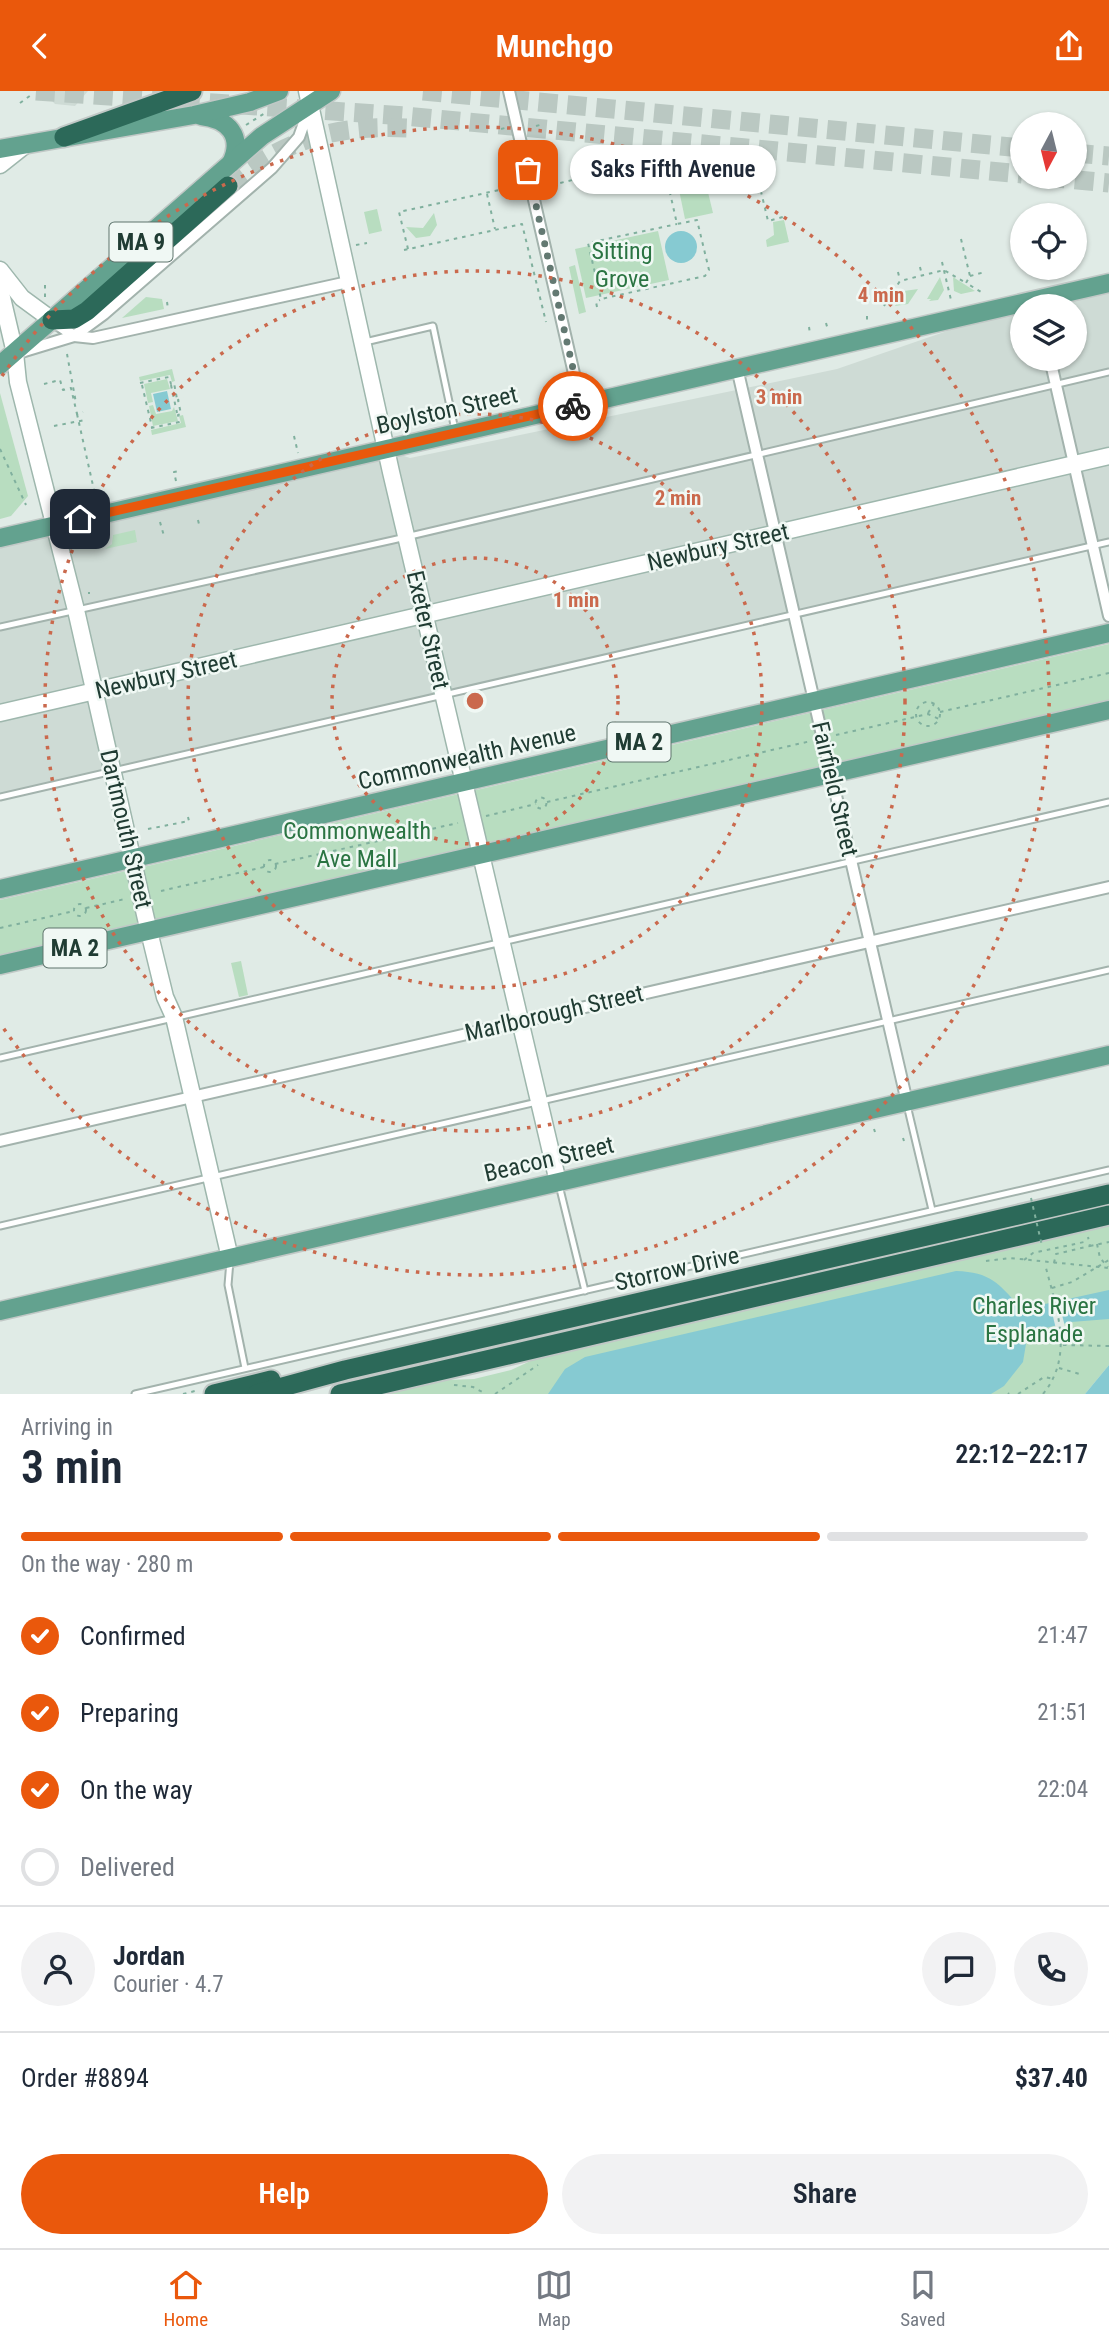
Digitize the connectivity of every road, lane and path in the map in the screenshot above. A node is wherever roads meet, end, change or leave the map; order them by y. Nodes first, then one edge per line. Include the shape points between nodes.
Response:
1 (192, 91) edge
2 (279, 91) edge
3 (331, 91) edge
4 (509, 91) edge
5 (31, 95) dead end
6 (308, 99) edge
7 (20, 103) dead end
8 (272, 109) dead end
9 (194, 115) junction
10 (544, 124) dead end
11 (536, 126) dead end
12 (242, 127) dead end
13 (64, 137) junction
14 (0, 139) edge
15 (29, 143) junction
16 (0, 149) edge
17 (541, 149) dead end
18 (768, 154) dead end
19 (753, 157) junction
20 (231, 163) junction
21 (0, 166) edge
22 (544, 166) dead end
23 (550, 174) junction
24 (666, 175) junction
25 (514, 180) dead end
26 (508, 181) dead end
27 (552, 185) junction
28 (228, 186) tunnel mouth
29 (513, 187) dead end
30 (554, 190) dead end
31 (487, 193) junction
32 (783, 217) dead end
33 (677, 224) junction
34 (495, 229) junction
35 (961, 239) dead end
36 (367, 243) dead end
37 (355, 245) dead end
38 (942, 262) dead end
39 (920, 267) dead end
40 (944, 270) junction
41 (0, 271) edge
42 (898, 272) dead end
43 (985, 272) dead end
44 (922, 275) junction
45 (705, 276) junction
46 (970, 276) junction
47 (45, 280) dead end
48 (900, 281) junction
49 (348, 282) junction
50 (707, 282) dead end
51 (966, 283) junction
52 (1109, 283) edge
53 (0, 289) edge
54 (983, 293) dead end
55 (1069, 294) edge
56 (45, 298) dead end
57 (601, 299) junction
58 (951, 300) dead end
59 (167, 302) dead end
60 (884, 306) dead end
61 (597, 307) dead end
62 (1010, 309) edge
63 (168, 310) dead end
64 (52, 320) junction
65 (546, 322) dead end
66 (826, 323) dead end
67 (808, 327) dead end
68 (828, 330) dead end
69 (810, 334) dead end
70 (74, 336) junction
71 (362, 342) junction
72 (15, 353) junction
73 (67, 354) dead end
74 (0, 365) edge
75 (737, 368) junction
76 (1053, 371) edge
77 (1109, 372) edge
78 (44, 384) dead end
79 (171, 384) junction
80 (1057, 384) junction
81 (184, 398) dead end
82 (178, 400) junction
83 (74, 403) junction
84 (581, 404) junction
85 (83, 412) dead end
86 (77, 414) junction
87 (178, 415) junction
88 (85, 419) dead end
89 (78, 421) junction
90 (54, 426) dead end
91 (86, 426) dead end
92 (80, 428) junction
93 (456, 433) junction
94 (294, 436) dead end
95 (0, 449) edge
96 (386, 450) junction
97 (298, 453) dead end
98 (756, 454) junction
99 (1109, 456) edge
100 (1074, 464) junction
101 (180, 471) dead end
102 (176, 482) dead end
103 (96, 499) dead end
104 (26, 505) dead end
105 (198, 520) dead end
106 (160, 522) dead end
107 (56, 525) junction
108 (200, 528) dead end
109 (776, 534) junction
110 (164, 536) dead end
111 (407, 536) junction
112 (0, 538) edge
113 (1109, 542) edge
114 (1092, 545) junction
115 (76, 610) junction
116 (424, 614) junction
117 (794, 614) junction
118 (1109, 616) edge
119 (0, 627) edge
120 (1109, 633) edge
121 (1109, 673) edge
122 (94, 691) junction
123 (443, 695) junction
124 (815, 702) junction
125 (934, 704) junction
126 (1109, 710) edge
127 (940, 712) junction
128 (0, 713) edge
129 (928, 714) junction
130 (917, 717) junction
131 (939, 719) junction
132 (836, 735) dead end
133 (811, 741) dead end
134 (113, 771) junction
135 (831, 773) junction
136 (463, 783) junction
137 (0, 797) edge
138 (547, 802) junction
139 (1109, 802) edge
140 (536, 804) junction
141 (485, 816) dead end
142 (188, 817) dead end
143 (458, 823) dead end
144 (148, 829) dead end
145 (480, 854) junction
146 (133, 858) junction
147 (852, 861) junction
148 (275, 864) junction
149 (264, 867) junction
150 (1109, 887) edge
151 (0, 889) edge
152 (160, 891) dead end
153 (125, 899) dead end
154 (86, 908) junction
155 (74, 911) junction
156 (0, 928) edge
157 (150, 931) junction
158 (869, 940) junction
159 (500, 942) junction
160 (0, 965) edge
161 (1109, 970) edge
162 (174, 1017) junction
163 (519, 1021) junction
164 (888, 1021) junction
165 (1109, 1055) edge
166 (0, 1058) edge
167 (192, 1098) junction
168 (538, 1102) junction
169 (907, 1102) junction
170 (0, 1141) edge
171 (1109, 1170) edge
172 (211, 1177) junction
173 (558, 1182) junction
174 (1109, 1194) edge
175 (1031, 1198) dead end
176 (932, 1210) junction
177 (1109, 1215) edge
178 (0, 1226) edge
179 (1080, 1237) dead end
180 (1109, 1242) edge
181 (1081, 1243) junction
182 (1097, 1244) junction
183 (1090, 1245) junction
184 (1042, 1246) dead end
185 (230, 1258) junction
186 (1024, 1260) junction
187 (1109, 1260) edge
188 (978, 1262) dead end
189 (1045, 1263) junction
190 (1054, 1263) junction
191 (1104, 1264) junction
192 (1098, 1267) junction
193 (1109, 1268) edge
194 (1051, 1288) junction
195 (585, 1290) junction
196 (0, 1311) edge
197 (1062, 1345) junction
198 (1109, 1346) edge
199 (544, 1362) dead end
200 (245, 1368) junction
201 (1058, 1368) junction
202 (345, 1370) junction
203 (1083, 1375) dead end
204 (1054, 1379) junction
205 (447, 1385) dead end
206 (502, 1392) edge
207 (135, 1394) edge
208 (214, 1394) edge
209 (257, 1394) edge
210 (340, 1394) edge
211 (486, 1394) edge
212 (495, 1394) edge
213 (1018, 1394) edge
214 (1043, 1394) edge

1 - 13 highway
2 - 9 main road
3 - 6 main road, MA 9
4 - 84 street
5 - 7 path
6 - 20 main road, MA 9
6 - 49 main road, Exeter Street
6 - 70 street via 301,134 271,168
8 - 12 path
9 - 13 main road
9 - 20 main road via 221,120 232,130 236,146
10 - 11 path
13 - 15 main road
14 - 15 main road
15 - 16 main road
15 - 21 main road
17 - 23 path
18 - 19 path
19 - 24 path
19 - 32 path via 768,221
20 - 64 main road, MA 9
22 - 23 path
23 - 27 path
24 - 27 path via 662,158
24 - 33 path
25 - 26 path
27 - 30 path
28 - 64 highway via 87,311 74,320
29 - 31 path
31 - 34 path
31 - 34 path via 399,212 406,250
33 - 45 path via 696,220 709,270
33 - 57 path via 588,243
34 - 65 path via 522,223
35 - 46 path
36 - 37 path
38 - 40 path
39 - 44 path
40 - 44 path
40 - 51 path
40 - 58 path
41 - 64 main road via 22,298
42 - 48 path
43 - 46 path
44 - 48 path
45 - 50 path
45 - 57 path
46 - 51 path
47 - 56 path
48 - 60 path
49 - 70 street via 109,336
49 - 71 main road, Exeter Street
51 - 54 path
52 - 55 main road, Boylston Street
53 - 72 main road, Dartmouth Street
57 - 61 path
59 - 63 path
62 - 75 main road, Boylston Street
64 - 70 street
64 - 72 main road, MA 9
66 - 68 path
67 - 69 path
70 - 72 street
71 - 93 lane via 433,326
71 - 96 main road, Exeter Street
72 - 74 main road, MA 9
72 - 107 main road, Dartmouth Street via 18,381
73 - 83 path via 78,403
75 - 84 main road, Boylston Street
75 - 98 street, Fairfield Street
76 - 80 street
77 - 80 lane
78 - 83 path via 60,380 63,390 71,388
79 - 82 path
79 - 87 path
79 - 87 path via 169,377 141,383 151,428 179,422
80 - 98 lane
80 - 100 street
81 - 82 path
82 - 87 path
83 - 86 path
84 - 93 main road, Boylston Street
85 - 86 path
86 - 89 path
88 - 89 path
89 - 90 path
89 - 92 path
91 - 92 path
92 - 103 path
93 - 96 main road, Boylston Street
94 - 97 path
95 - 104 path
96 - 107 main road, Boylston Street
96 - 111 main road, Exeter Street
98 - 109 street, Fairfield Street
98 - 111 lane
99 - 100 main road, Newbury Street
100 - 109 main road, Newbury Street
100 - 114 street
101 - 102 path via 174,472
105 - 108 path
106 - 110 path
107 - 112 main road, Boylston Street
107 - 115 main road, Dartmouth Street
109 - 116 main road, Newbury Street
109 - 117 street, Fairfield Street
111 - 115 lane
111 - 116 main road, Exeter Street
113 - 114 lane
114 - 117 lane
114 - 118 street
115 - 119 lane
115 - 122 main road, Dartmouth Street
116 - 122 main road, Newbury Street
116 - 123 main road, Exeter Street
117 - 123 lane
117 - 124 street, Fairfield Street
120 - 124 main road, Commonwealth Avenue / MA 2
121 - 127 path
122 - 128 main road, Newbury Street
122 - 134 main road, Dartmouth Street
123 - 134 lane
123 - 136 main road, Exeter Street
124 - 135 street, Fairfield Street
124 - 136 main road, Commonwealth Avenue / MA 2
125 - 127 path
125 - 129 path
125 - 130 path via 921,704
126 - 135 main road, MA 2
127 - 131 path
129 - 130 path
129 - 131 path
130 - 131 path via 929,726
130 - 132 path
133 - 138 path
134 - 137 lane
134 - 146 main road, Dartmouth Street
135 - 145 main road, MA 2
135 - 147 street, Fairfield Street
136 - 145 main road, Exeter Street
136 - 146 main road, Commonwealth Avenue / MA 2
138 - 140 path via 540,798
138 - 140 path via 542,809
139 - 147 lane
140 - 141 path
142 - 144 path via 189,821
143 - 148 path
145 - 157 main road, MA 2
145 - 159 main road, Exeter Street
146 - 151 main road, Commonwealth Avenue / MA 2
146 - 157 main road, Dartmouth Street
147 - 158 street, Fairfield Street
147 - 159 lane
148 - 149 path via 267,860
148 - 149 path via 271,872
149 - 152 path
150 - 158 street, Marlborough Street
153 - 154 path
154 - 155 path via 79,904
154 - 155 path via 82,916
155 - 156 path
157 - 160 main road, MA 2
157 - 162 main road, Dartmouth Street
158 - 163 street, Marlborough Street
158 - 164 street, Fairfield Street
159 - 162 lane
159 - 163 main road, Exeter Street
161 - 164 lane
162 - 166 lane
162 - 167 main road, Dartmouth Street
163 - 167 street, Marlborough Street
163 - 168 main road, Exeter Street
164 - 168 lane
164 - 169 street, Fairfield Street
165 - 169 main road, Beacon Street
167 - 170 street, Marlborough Street
167 - 172 main road, Dartmouth Street
168 - 172 lane
168 - 173 main road, Exeter Street
169 - 173 main road, Beacon Street
169 - 176 lane, Fairfield Street
171 - 176 lane
172 - 178 lane
172 - 185 main road, Dartmouth Street
173 - 185 main road, Beacon Street
173 - 195 lane, Exeter Street
174 - 202 highway, Storrow Drive
175 - 184 path, bridge
176 - 195 lane
177 - 210 highway, Storrow Drive
179 - 181 path
180 - 182 path
181 - 183 path via 1086,1238
181 - 186 path
182 - 183 path
182 - 191 path
183 - 190 path via 1056,1254
185 - 196 main road, Beacon Street
185 - 200 lane, Dartmouth Street via 228,1285
186 - 188 path
186 - 189 path
187 - 191 path
189 - 190 path
189 - 194 path
190 - 192 path
191 - 192 path
191 - 193 path
192 - 193 path
192 - 194 path
194 - 197 path
195 - 200 lane
197 - 198 path
197 - 201 path
199 - 206 path
200 - 207 lane
201 - 203 path
201 - 204 path
202 - 208 highway via 277,1378
202 - 209 highway, Storrow Drive
204 - 213 path via 1044,1377
204 - 214 path
205 - 211 path via 473,1387
206 - 212 path

